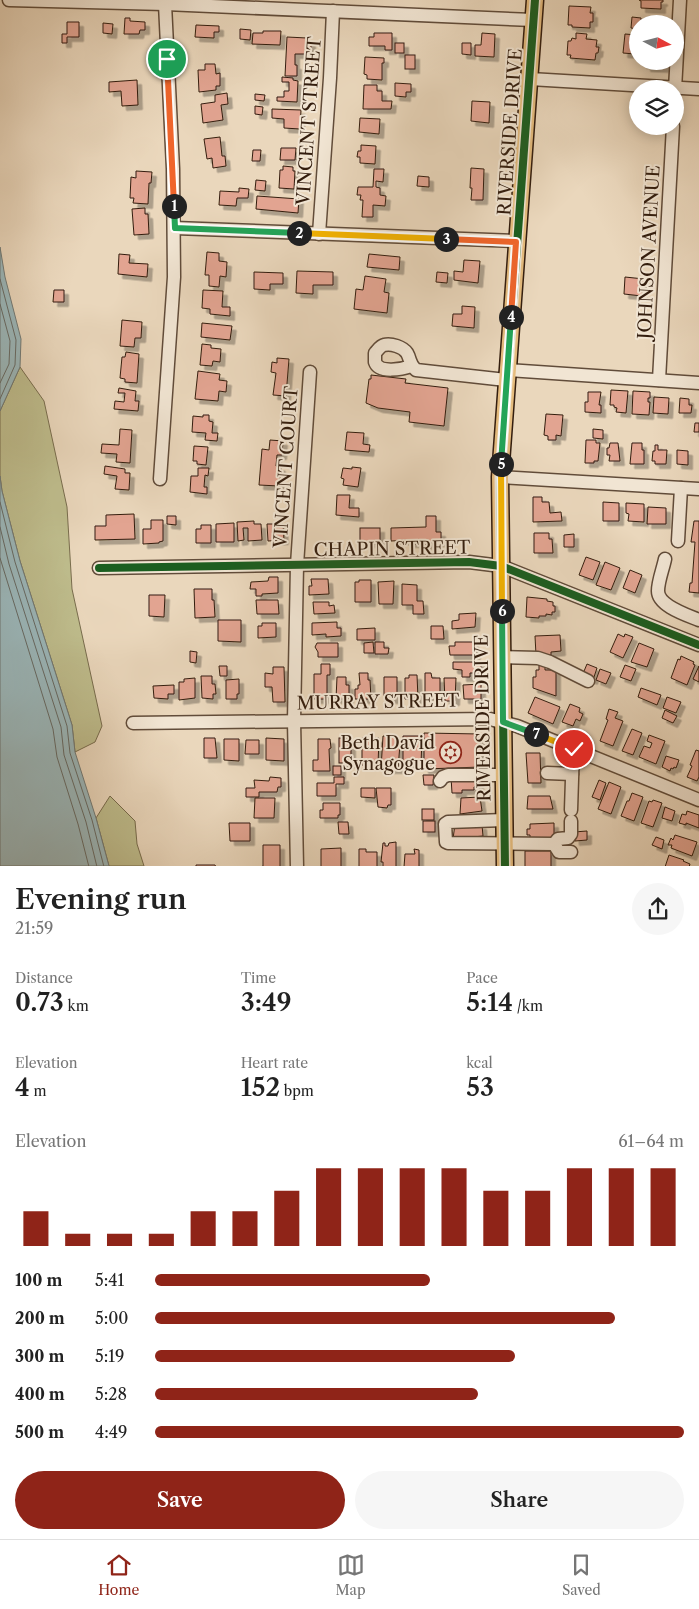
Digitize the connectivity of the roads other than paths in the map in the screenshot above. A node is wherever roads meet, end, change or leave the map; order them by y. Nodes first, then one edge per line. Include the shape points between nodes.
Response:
1 (9, 0) edge
2 (535, 0) edge
3 (680, 0) edge
4 (164, 4) junction
5 (333, 11) junction
6 (533, 20) junction
7 (530, 79) junction
8 (675, 80) edge
9 (629, 85) edge
10 (684, 88) edge
11 (699, 89) edge
12 (673, 135) edge
13 (175, 228) junction
14 (319, 234) junction
15 (516, 242) junction
16 (411, 366) dead end
17 (310, 372) dead end
18 (507, 375) junction
19 (660, 380) junction
20 (699, 383) edge
21 (500, 478) junction
22 (160, 479) dead end
23 (681, 488) junction
24 (699, 489) edge
25 (678, 541) dead end
26 (665, 559) dead end
27 (297, 565) junction
28 (501, 566) junction
29 (99, 568) dead end
30 (699, 620) edge
31 (699, 644) edge
32 (502, 657) junction
33 (588, 681) dead end
34 (294, 721) junction
35 (503, 722) junction
36 (133, 723) dead end
37 (574, 749) junction
38 (547, 773) dead end
39 (572, 774) junction
40 (503, 775) junction
41 (440, 781) dead end
42 (699, 800) edge
43 (440, 816) dead end
44 (504, 817) junction
45 (504, 843) junction
46 (554, 844) junction
47 (571, 852) dead end
48 (298, 866) edge
49 (505, 866) edge

1 - 4 street
2 - 6 main road, RIVERSIDE DRIVE
3 - 8 street
4 - 5 street
4 - 13 street
5 - 6 street
5 - 14 street, VINCENT STREET
6 - 7 main road, RIVERSIDE DRIVE
7 - 9 street
7 - 15 main road, RIVERSIDE DRIVE
10 - 11 street
12 - 19 street, JOHNSON AVENUE
13 - 14 street
13 - 22 street
14 - 15 street
15 - 18 main road, RIVERSIDE DRIVE
16 - 18 street via 424,372
17 - 27 street, VINCENT COURT
18 - 19 street
18 - 21 main road, RIVERSIDE DRIVE
19 - 20 street
21 - 23 street
21 - 28 main road, RIVERSIDE DRIVE
23 - 24 street
23 - 25 street
26 - 30 street via 658,591 660,600
27 - 28 street, CHAPIN STREET via 469,562
27 - 29 street, CHAPIN STREET
27 - 34 street
28 - 31 street, CHAPIN STREET
28 - 32 main road, RIVERSIDE DRIVE
32 - 33 street via 538,658
32 - 35 main road, RIVERSIDE DRIVE
34 - 35 street, MURRAY STREET via 490,718
34 - 36 street, MURRAY STREET
34 - 48 street
35 - 37 street, MURRAY STREET
35 - 40 main road, RIVERSIDE DRIVE
37 - 39 street
37 - 42 street, MURRAY STREET
38 - 39 street
39 - 46 street via 571,834 568,838 558,838
40 - 41 street via 448,775
40 - 44 main road, RIVERSIDE DRIVE
43 - 44 street
44 - 45 main road, RIVERSIDE DRIVE
44 - 45 street via 445,824 448,843
45 - 46 street
45 - 49 main road, RIVERSIDE DRIVE
46 - 47 street via 559,852

